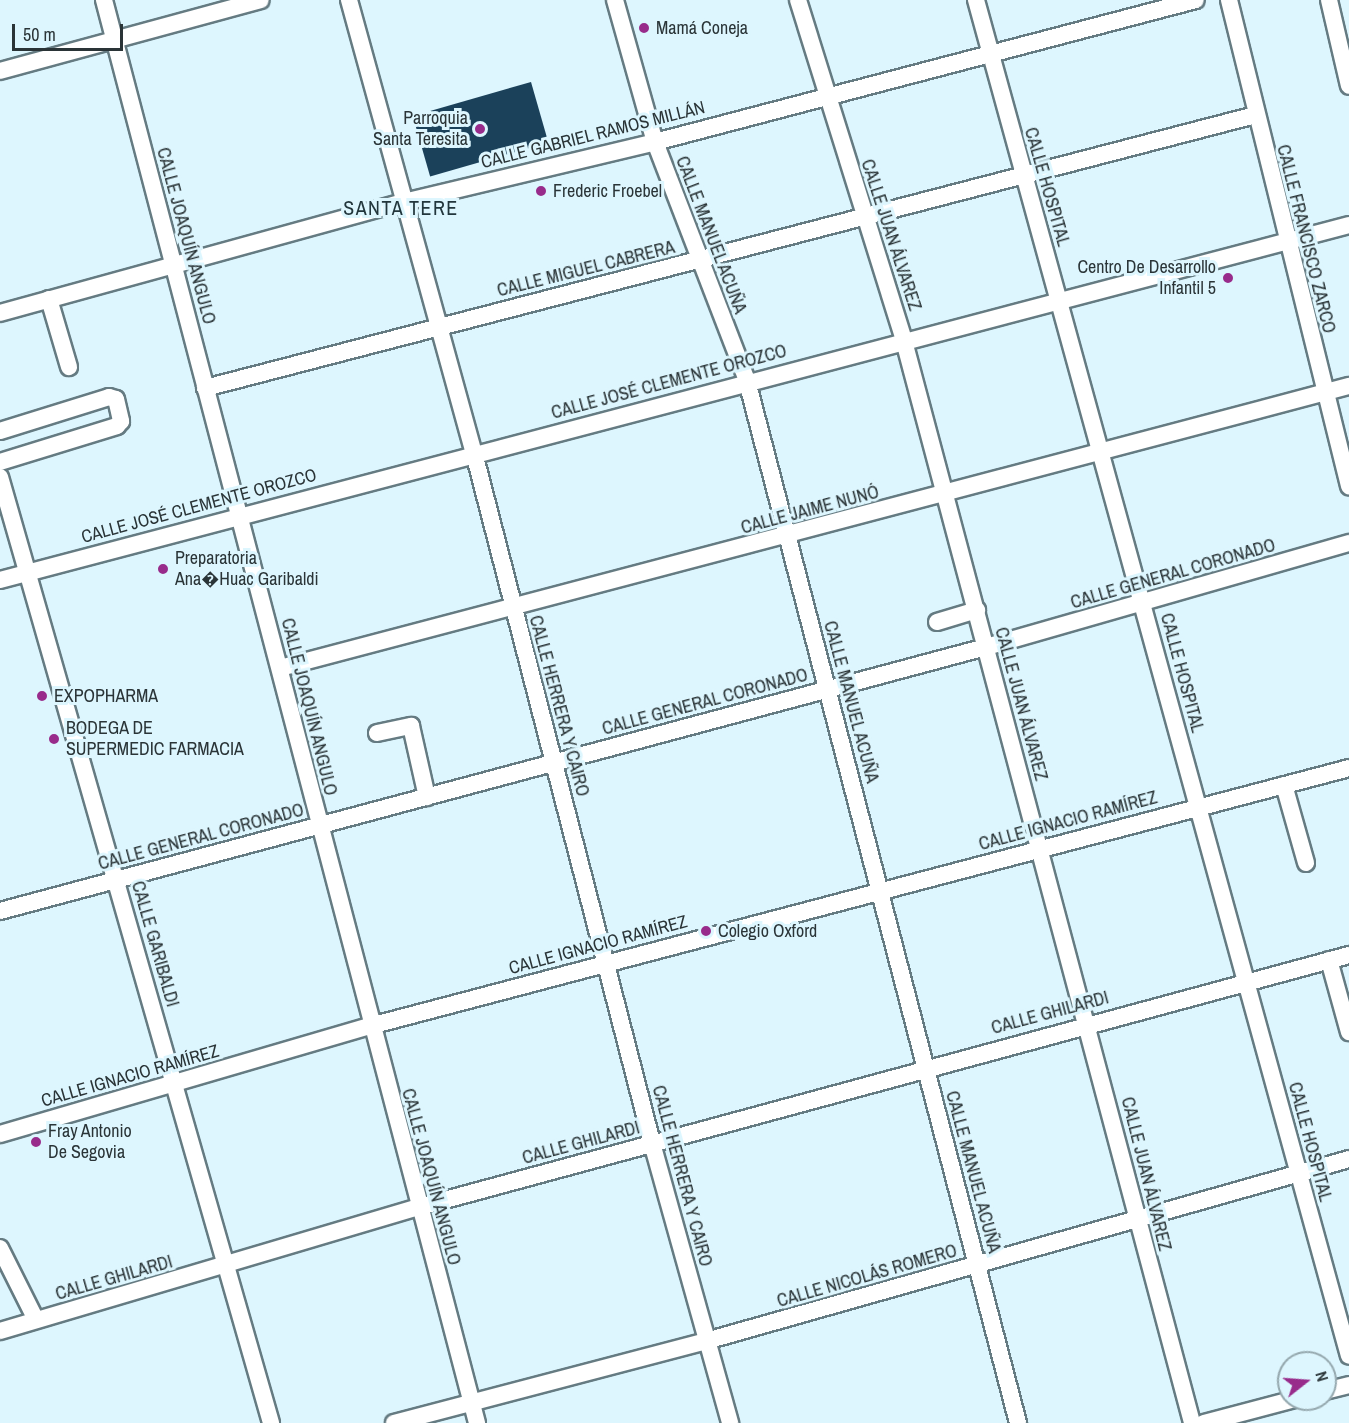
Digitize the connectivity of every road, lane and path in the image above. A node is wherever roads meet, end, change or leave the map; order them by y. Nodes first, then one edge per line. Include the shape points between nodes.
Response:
1 (104, 0) edge
2 (261, 0) edge
3 (349, 0) edge
4 (615, 0) edge
5 (798, 0) edge
6 (976, 0) edge
7 (1196, 0) edge
8 (1229, 0) edge
9 (1329, 0) edge
10 (114, 39) junction
11 (990, 52) junction
12 (1346, 64) edge
13 (0, 71) edge
14 (1349, 86) edge
15 (824, 95) junction
16 (1255, 115) junction
17 (655, 142) junction
18 (1022, 173) junction
19 (404, 202) junction
20 (866, 215) junction
21 (1349, 225) edge
22 (1287, 241) junction
23 (700, 261) junction
24 (173, 262) junction
25 (49, 298) junction
26 (1058, 300) junction
27 (0, 313) edge
28 (439, 326) junction
29 (904, 341) junction
30 (69, 367) dead end
31 (747, 381) junction
32 (1349, 386) edge
33 (205, 388) junction
34 (1324, 392) junction
35 (0, 430) edge
36 (474, 453) junction
37 (1102, 454) junction
38 (0, 462) edge
39 (0, 477) edge
40 (1349, 486) edge
41 (946, 495) junction
42 (240, 516) junction
43 (787, 536) junction
44 (1349, 543) edge
45 (28, 572) junction
46 (0, 580) edge
47 (1143, 604) junction
48 (514, 609) junction
49 (976, 610) junction
50 (937, 622) dead end
51 (986, 647) junction
52 (280, 668) junction
53 (827, 689) junction
54 (377, 733) dead end
55 (554, 763) junction
56 (1349, 768) edge
57 (1284, 785) junction
58 (427, 797) junction
59 (1198, 807) junction
60 (318, 826) junction
61 (1039, 849) junction
62 (1306, 863) dead end
63 (116, 880) junction
64 (879, 890) junction
65 (0, 911) edge
66 (1349, 954) edge
67 (1329, 960) junction
68 (607, 963) junction
69 (1247, 981) junction
70 (1088, 1023) junction
71 (370, 1026) junction
72 (1349, 1032) edge
73 (925, 1067) junction
74 (174, 1084) junction
75 (0, 1134) edge
76 (652, 1143) junction
77 (1349, 1159) edge
78 (1298, 1174) junction
79 (419, 1207) junction
80 (1137, 1221) junction
81 (0, 1248) edge
82 (977, 1265) junction
83 (226, 1266) junction
84 (36, 1320) junction
85 (0, 1330) edge
86 (706, 1341) junction
87 (1349, 1356) edge
88 (471, 1404) junction
89 (1277, 1404) edge
90 (271, 1423) edge
91 (394, 1423) edge
92 (477, 1423) edge
93 (730, 1423) edge
94 (1018, 1423) edge
95 (1192, 1423) edge
96 (1204, 1423) edge

1 - 10 street, CALLE JOAQUÍN ANGULO
2 - 10 street
3 - 19 street, CALLE HERRERA Y CAIRO
4 - 17 street, CALLE MANUEL ACUÑA
5 - 15 street, CALLE JUAN ÁLVAREZ
6 - 11 street, CALLE HOSPITAL
7 - 11 street, CALLE GABRIEL RAMOS MILLÁN
8 - 16 street, CALLE FRANCISCO ZARCO
9 - 12 street
10 - 13 street
10 - 24 street, CALLE JOAQUÍN ANGULO
11 - 15 street, CALLE GABRIEL RAMOS MILLÁN
11 - 18 street, CALLE HOSPITAL
12 - 14 street
15 - 17 street, CALLE GABRIEL RAMOS MILLÁN
15 - 20 street, CALLE JUAN ÁLVAREZ
16 - 18 street, CALLE MIGUEL CABRERA
16 - 22 street, CALLE FRANCISCO ZARCO
17 - 19 street, CALLE GABRIEL RAMOS MILLÁN
17 - 23 street, CALLE MANUEL ACUÑA
18 - 20 street, CALLE MIGUEL CABRERA
18 - 26 street, CALLE HOSPITAL
19 - 24 street, CALLE GABRIEL RAMOS MILLÁN
19 - 28 street, CALLE HERRERA Y CAIRO
20 - 23 street, CALLE MIGUEL CABRERA
20 - 29 street, CALLE JUAN ÁLVAREZ
21 - 22 street, CALLE JOSÉ CLEMENTE OROZCO
22 - 26 street, CALLE JOSÉ CLEMENTE OROZCO
22 - 34 street, CALLE FRANCISCO ZARCO
23 - 28 street, CALLE MIGUEL CABRERA
23 - 31 street, CALLE MANUEL ACUÑA
24 - 25 street, CALLE GABRIEL RAMOS MILLÁN
24 - 33 street, CALLE JOAQUÍN ANGULO
25 - 27 street, CALLE GABRIEL RAMOS MILLÁN
25 - 30 street
26 - 29 street, CALLE JOSÉ CLEMENTE OROZCO
26 - 37 street, CALLE HOSPITAL
28 - 33 street, CALLE MIGUEL CABRERA
28 - 36 street, CALLE HERRERA Y CAIRO
29 - 31 street, CALLE JOSÉ CLEMENTE OROZCO
29 - 41 street, CALLE JUAN ÁLVAREZ
31 - 36 street, CALLE JOSÉ CLEMENTE OROZCO
31 - 43 street, CALLE MANUEL ACUÑA
32 - 34 street, CALLE JAIME NUNÓ
33 - 42 street, CALLE JOAQUÍN ANGULO
34 - 37 street, CALLE JAIME NUNÓ
34 - 40 street, CALLE FRANCISCO ZARCO
35 - 38 street via 109,397 116,399 122,421 117,426
36 - 42 street, CALLE JOSÉ CLEMENTE OROZCO
36 - 48 street, CALLE HERRERA Y CAIRO
37 - 41 street, CALLE JAIME NUNÓ
37 - 47 street, CALLE HOSPITAL
39 - 45 street, CALLE GARIBALDI
41 - 43 street, CALLE JAIME NUNÓ
41 - 49 street, CALLE JUAN ÁLVAREZ
42 - 45 street, CALLE JOSÉ CLEMENTE OROZCO
42 - 52 street, CALLE JOAQUÍN ANGULO
43 - 48 street, CALLE JAIME NUNÓ
43 - 53 street, CALLE MANUEL ACUÑA
44 - 47 street, CALLE GENERAL CORONADO
45 - 46 street, CALLE JOSÉ CLEMENTE OROZCO
45 - 63 street, CALLE GARIBALDI
47 - 51 street, CALLE GENERAL CORONADO
47 - 59 street, CALLE HOSPITAL
48 - 52 street, CALLE JAIME NUNÓ
48 - 55 street, CALLE HERRERA Y CAIRO
49 - 50 street
49 - 51 street, CALLE JUAN ÁLVAREZ
51 - 53 street, CALLE GENERAL CORONADO
51 - 61 street, CALLE JUAN ÁLVAREZ
52 - 60 street, CALLE JOAQUÍN ANGULO
53 - 55 street, CALLE GENERAL CORONADO
53 - 64 street, CALLE MANUEL ACUÑA
54 - 58 street via 411,726
55 - 58 street, CALLE GENERAL CORONADO
55 - 68 street, CALLE HERRERA Y CAIRO
56 - 57 street, CALLE IGNACIO RAMÍREZ
57 - 59 street, CALLE IGNACIO RAMÍREZ
57 - 62 street
58 - 60 street, CALLE GENERAL CORONADO
59 - 61 street, CALLE IGNACIO RAMÍREZ
59 - 69 street, CALLE HOSPITAL
60 - 63 street, CALLE GENERAL CORONADO
60 - 71 street, CALLE JOAQUÍN ANGULO
61 - 64 street, CALLE IGNACIO RAMÍREZ
61 - 70 street, CALLE JUAN ÁLVAREZ
63 - 65 street, CALLE GENERAL CORONADO
63 - 74 street, CALLE GARIBALDI
64 - 68 street, CALLE IGNACIO RAMÍREZ
64 - 73 street, CALLE MANUEL ACUÑA
66 - 67 street, CALLE GHILARDI
67 - 69 street, CALLE GHILARDI
67 - 72 street
68 - 71 street, CALLE IGNACIO RAMÍREZ
68 - 76 street, CALLE HERRERA Y CAIRO
69 - 70 street, CALLE GHILARDI
69 - 78 street, CALLE HOSPITAL
70 - 73 street, CALLE GHILARDI
70 - 80 street, CALLE JUAN ÁLVAREZ
71 - 74 street, CALLE IGNACIO RAMÍREZ
71 - 79 street, CALLE JOAQUÍN ANGULO
73 - 76 street, CALLE GHILARDI
73 - 82 street, CALLE MANUEL ACUÑA
74 - 75 street, CALLE IGNACIO RAMÍREZ
74 - 83 street, CALLE GARIBALDI
76 - 79 street, CALLE GHILARDI
76 - 86 street, CALLE HERRERA Y CAIRO
77 - 78 street, CALLE NICOLÁS ROMERO
78 - 80 street, CALLE NICOLÁS ROMERO
78 - 87 street, CALLE HOSPITAL
79 - 83 street, CALLE GHILARDI
79 - 88 street, CALLE JOAQUÍN ANGULO
80 - 82 street, CALLE NICOLÁS ROMERO
80 - 95 street, CALLE JUAN ÁLVAREZ
81 - 84 street
82 - 86 street, CALLE NICOLÁS ROMERO
82 - 94 street, CALLE MANUEL ACUÑA
83 - 84 street, CALLE GHILARDI
83 - 90 street, CALLE GARIBALDI
84 - 85 street, CALLE GHILARDI
86 - 88 street, CALLE NICOLÁS ROMERO
86 - 93 street, CALLE HERRERA Y CAIRO
88 - 91 street, CALLE NICOLÁS ROMERO
88 - 92 street, CALLE JOAQUÍN ANGULO
89 - 96 street

